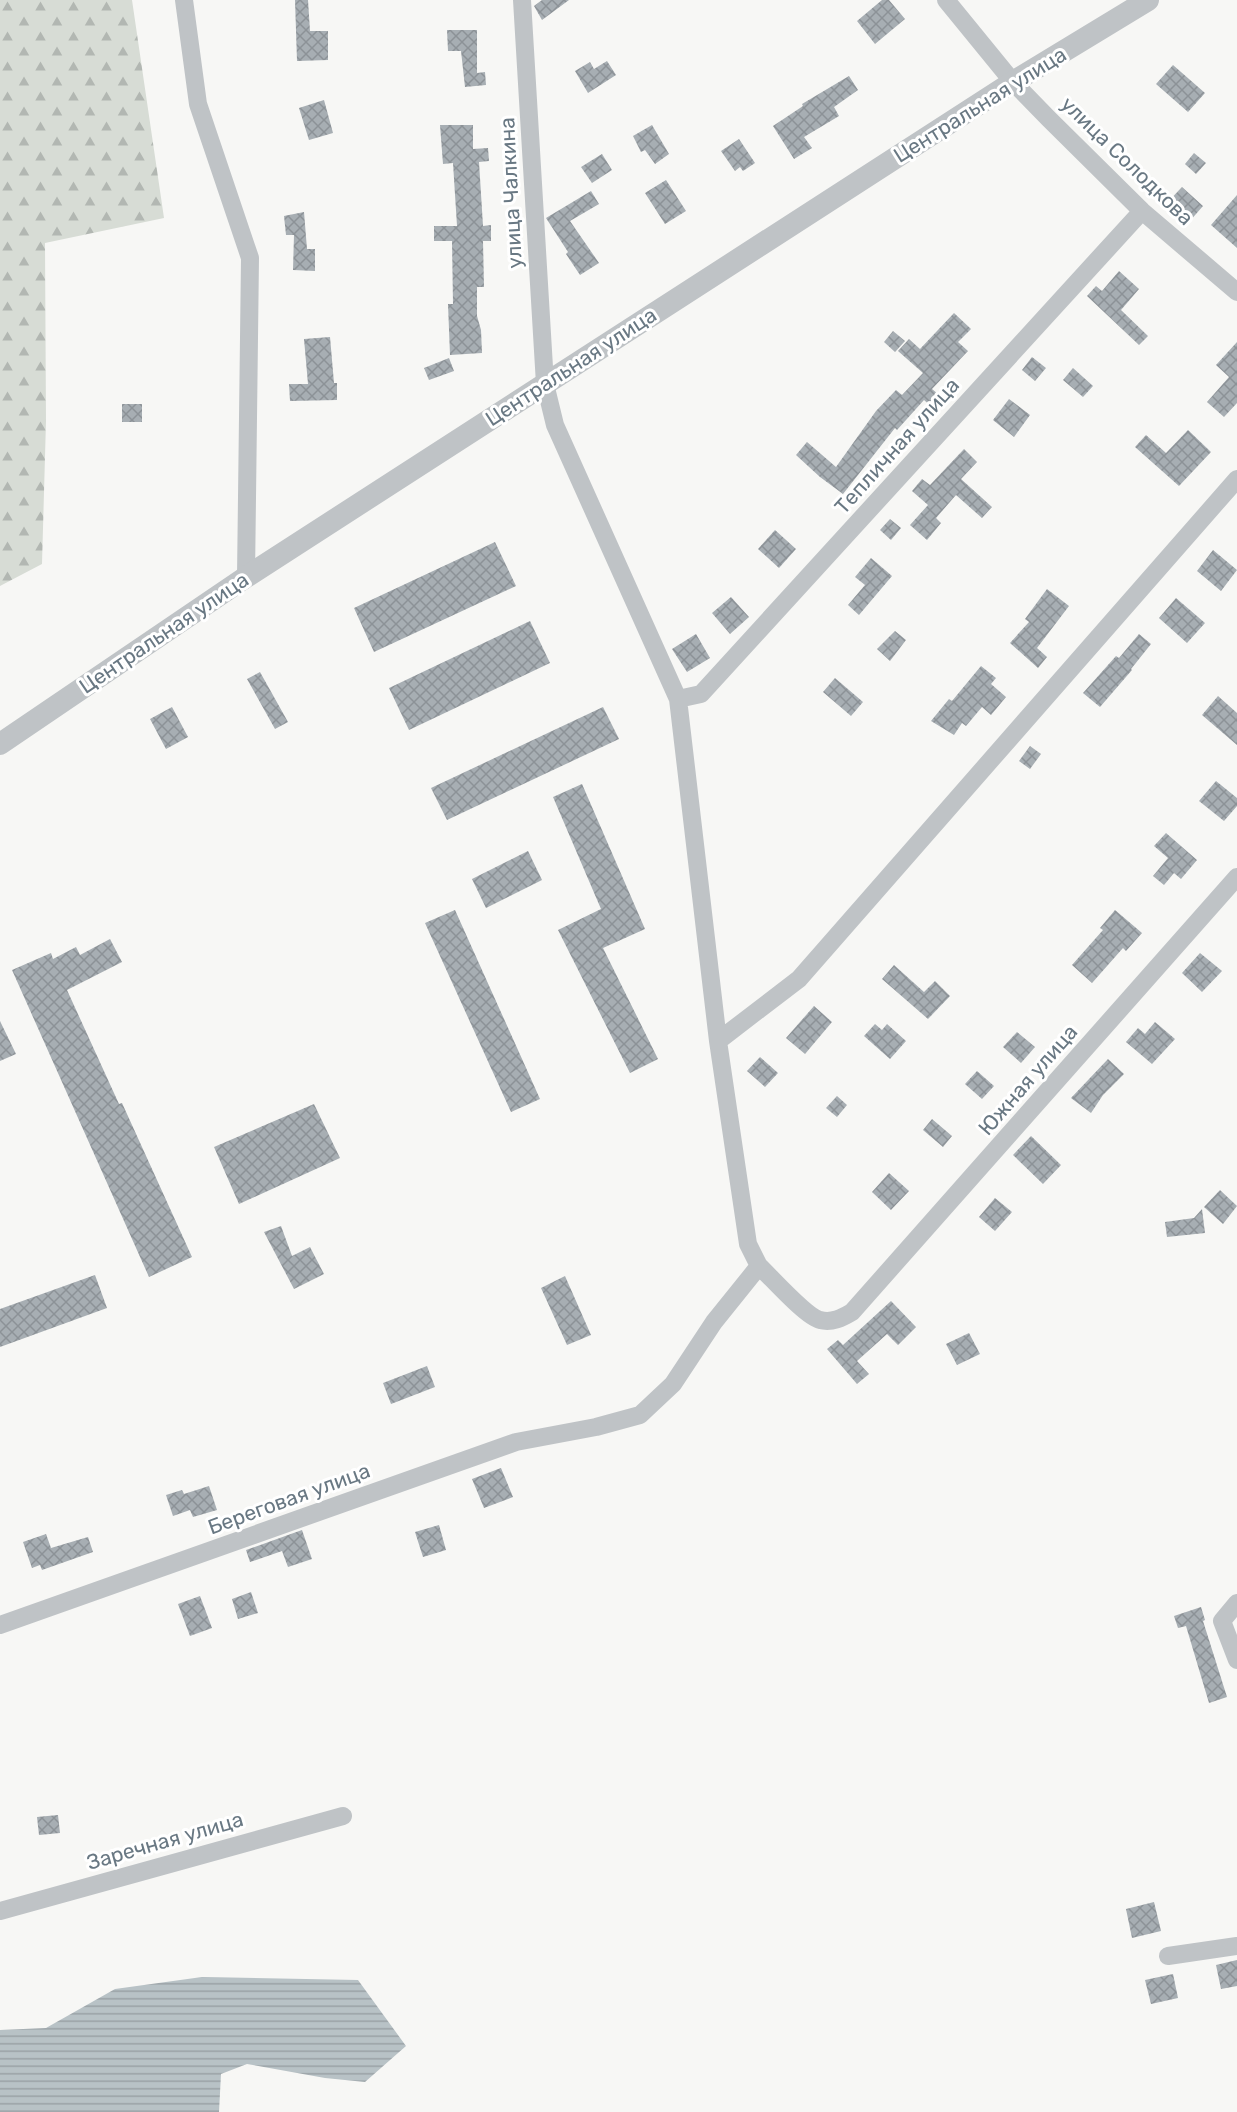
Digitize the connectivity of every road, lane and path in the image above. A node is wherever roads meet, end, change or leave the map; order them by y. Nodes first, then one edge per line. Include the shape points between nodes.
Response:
1 (184, 0) edge
2 (522, 0) edge
3 (946, 0) edge
4 (1148, 0) edge
5 (1013, 82) junction
6 (1142, 211) junction
7 (1237, 292) edge
8 (545, 384) junction
9 (1237, 479) edge
10 (246, 577) junction
11 (678, 699) junction
12 (0, 744) edge
13 (1237, 877) edge
14 (718, 1041) junction
15 (759, 1266) junction
16 (1237, 1603) edge
17 (0, 1626) edge
18 (1237, 1660) edge
19 (343, 1816) dead end
20 (0, 1911) edge
21 (1237, 1946) edge
22 (1168, 1956) dead end

1 - 10 street via 198,104 250,258
2 - 8 street, улица Чалкина
3 - 5 street, улица Солодкова
4 - 5 street, Центральная улица
5 - 6 street, улица Солодкова
5 - 8 street, Центральная улица
6 - 7 street, улица Солодкова
6 - 11 street, Тепличная улица via 701,694
8 - 10 street, Центральная улица
8 - 11 street, улица Чалкина via 555,425
9 - 14 street via 800,979
10 - 12 street, Центральная улица
11 - 14 street, улица Чалкина
13 - 15 street, Южная улица via 852,1312 829,1321 812,1317
14 - 15 street, улица Чалкина via 748,1244
15 - 17 street, Береговая улица via 714,1322 673,1384 640,1415 516,1442
16 - 18 street via 1222,1621
19 - 20 street, Заречная улица
21 - 22 street

